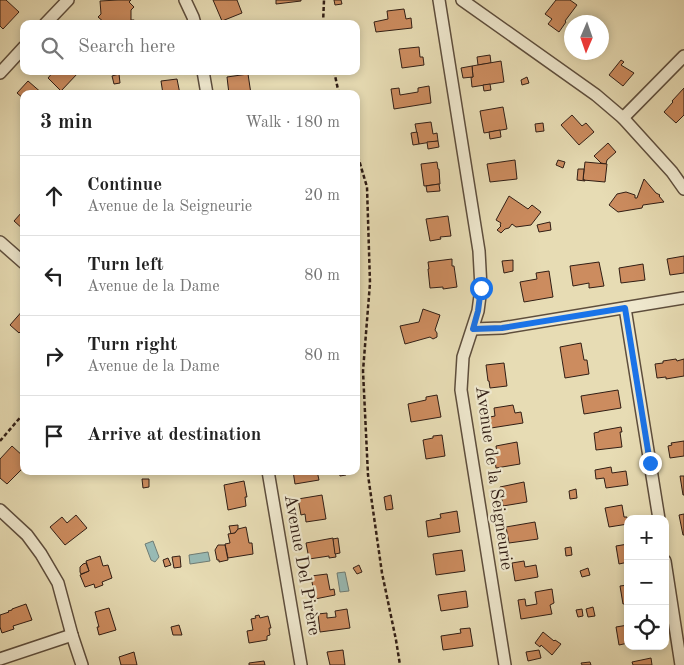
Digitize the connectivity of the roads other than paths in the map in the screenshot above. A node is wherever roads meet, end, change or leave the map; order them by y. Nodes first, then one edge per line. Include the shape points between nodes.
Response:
1 (68, 0) edge
2 (185, 0) edge
3 (439, 0) edge
4 (462, 0) edge
5 (49, 20) edge
6 (193, 20) edge
7 (20, 51) edge
8 (684, 56) edge
9 (0, 73) edge
10 (204, 75) edge
11 (206, 90) edge
12 (623, 118) junction
13 (684, 188) edge
14 (0, 242) edge
15 (20, 260) edge
16 (684, 298) edge
17 (625, 308) junction
18 (473, 329) junction
19 (269, 475) edge
20 (0, 510) edge
21 (658, 515) edge
22 (669, 587) edge
23 (72, 635) junction
24 (0, 659) edge
25 (82, 665) edge
26 (301, 665) edge
27 (505, 665) edge
28 (681, 665) edge

1 - 5 street
2 - 6 street
3 - 18 street, Avenue de la Seigneurie via 479,251 481,288
4 - 12 street via 596,95
7 - 9 street
8 - 12 street
10 - 11 street
12 - 13 street
14 - 15 street
16 - 17 street
17 - 18 street via 502,328
17 - 21 street
18 - 27 street, Avenue de la Seigneurie via 463,357 462,390
19 - 26 street, Avenue Del Pirère
20 - 23 street via 26,535 58,583
22 - 28 street
23 - 24 street
23 - 25 street

